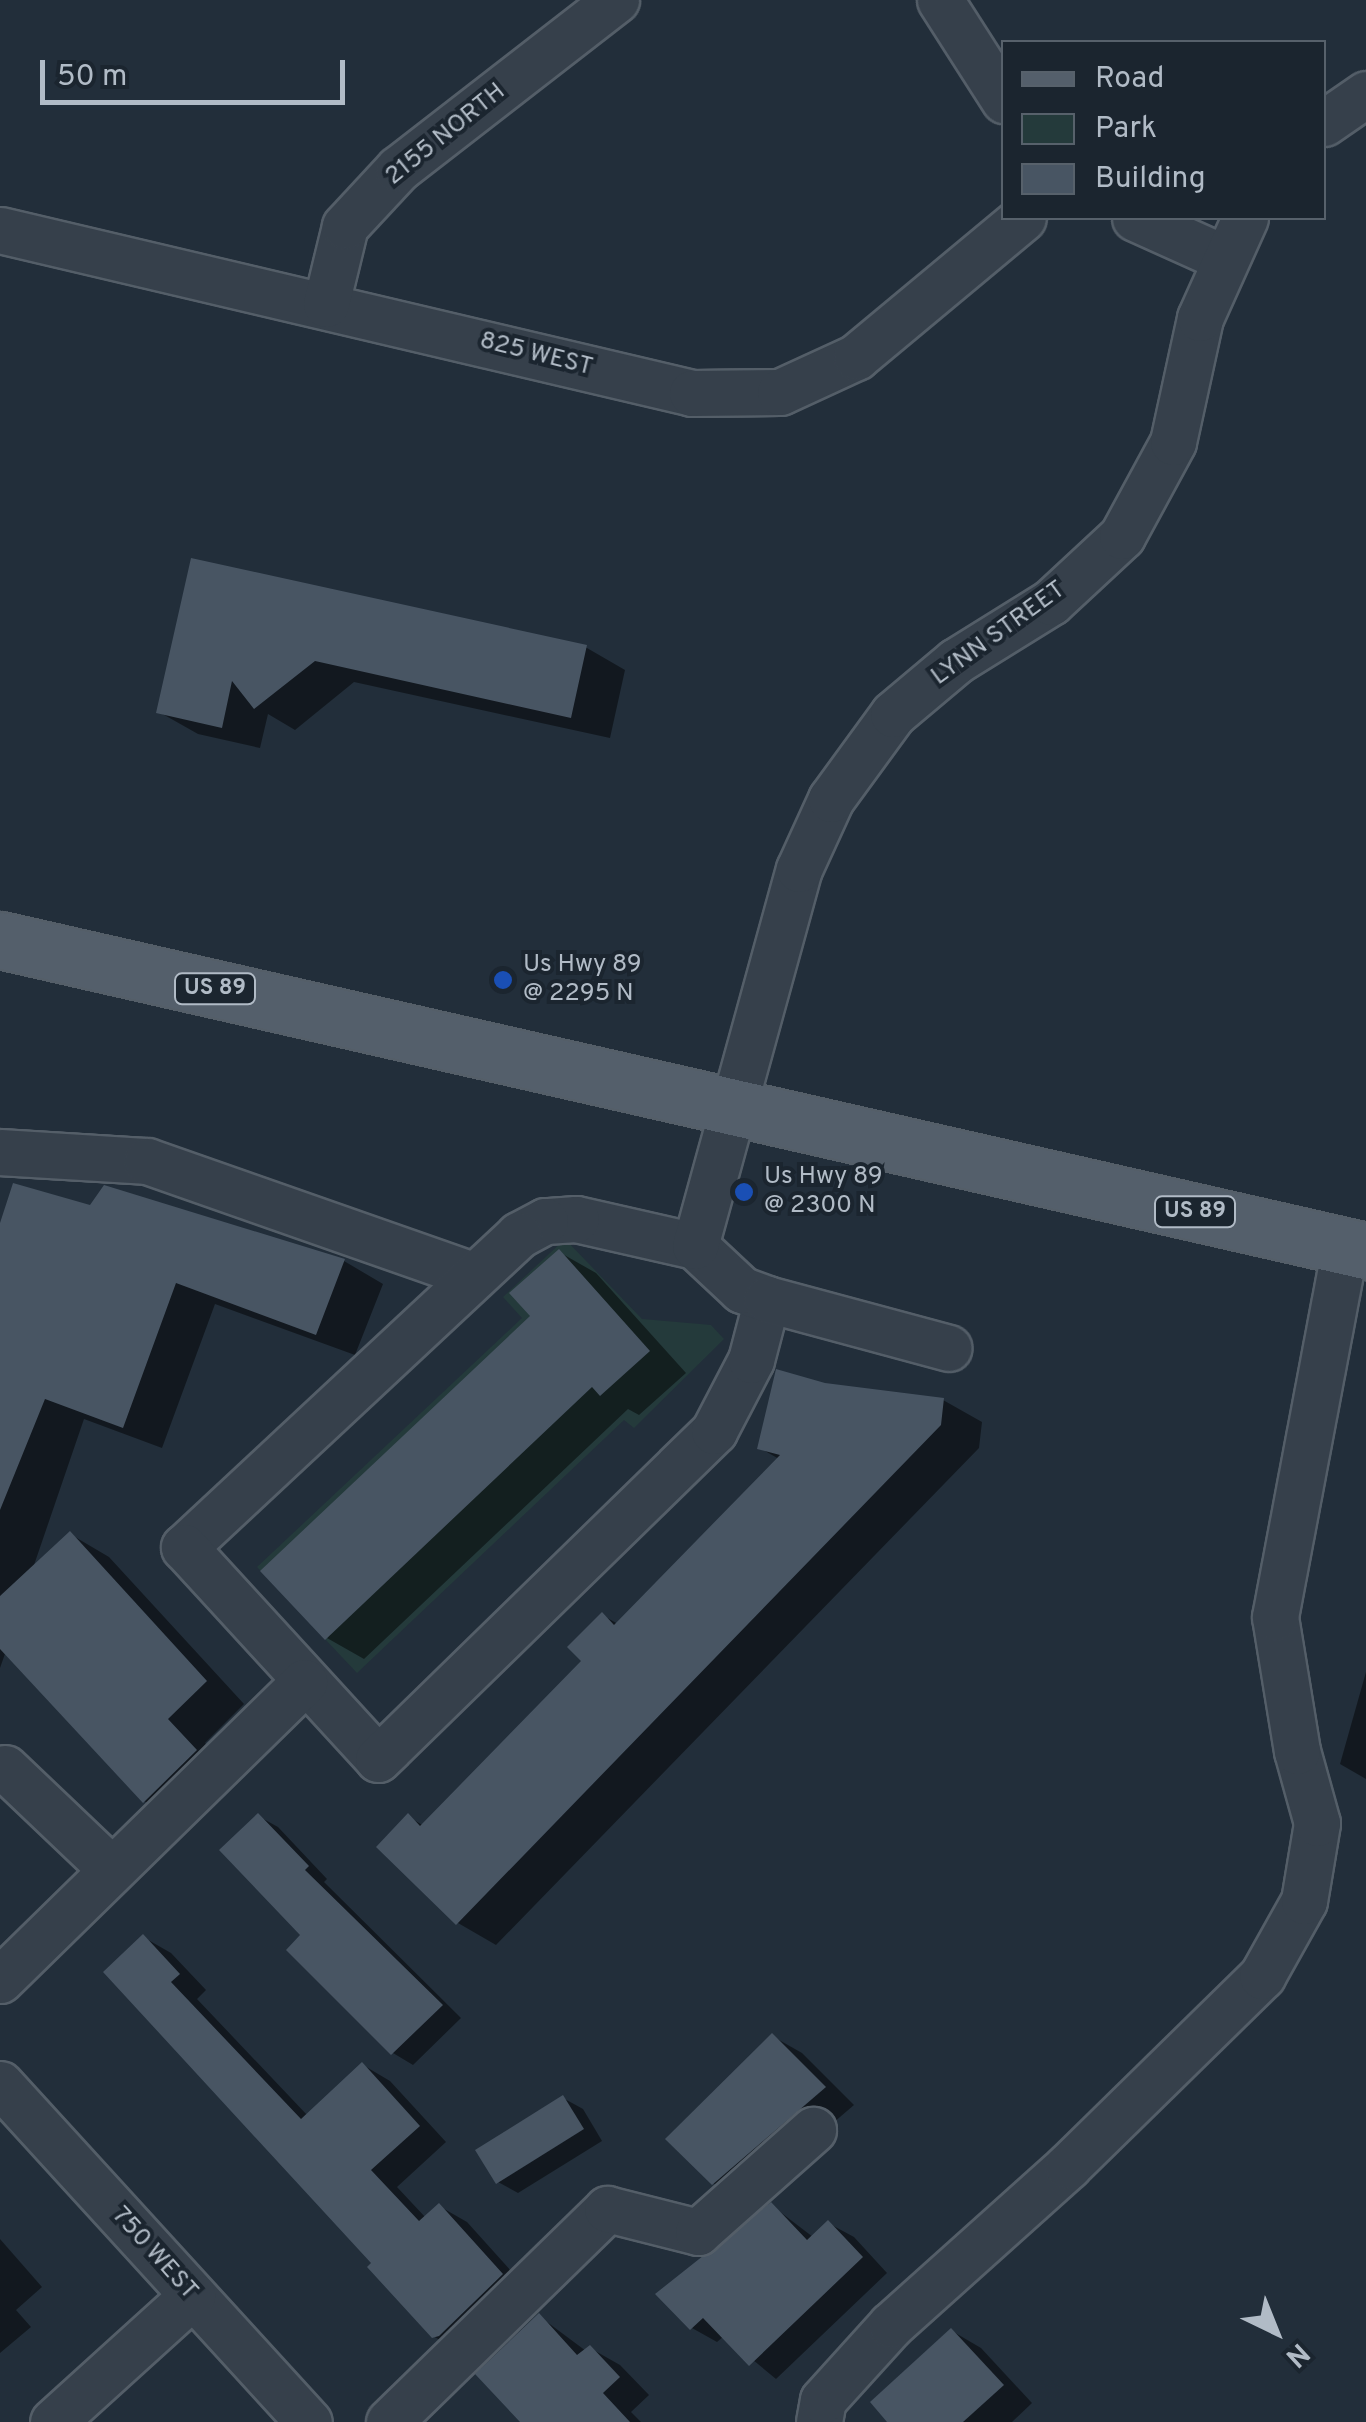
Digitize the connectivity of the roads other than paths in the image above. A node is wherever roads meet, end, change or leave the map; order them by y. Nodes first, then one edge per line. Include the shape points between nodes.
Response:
1 (616, 0) edge
2 (940, 0) edge
3 (1366, 94) edge
4 (1001, 95) edge
5 (1326, 123) edge
6 (1021, 220) edge
7 (1139, 220) edge
8 (1244, 220) edge
9 (0, 230) edge
10 (1224, 258) junction
11 (326, 304) junction
12 (0, 940) edge
13 (730, 1107) junction
14 (0, 1152) edge
15 (696, 1246) junction
16 (1355, 1248) edge
17 (473, 1275) junction
18 (767, 1300) junction
19 (948, 1348) dead end
20 (304, 1682) junction
21 (5, 1768) dead end
22 (110, 1868) junction
23 (0, 1980) edge
24 (0, 2084) edge
25 (813, 2130) dead end
26 (192, 2296) junction
27 (52, 2422) edge
28 (310, 2422) edge
29 (389, 2422) edge
30 (819, 2422) edge

1 - 11 street, 2155 NORTH via 398,169 345,226
2 - 4 street
3 - 5 street
6 - 11 street, 825 WEST via 856,357 780,392 692,393
7 - 10 street
8 - 10 street, LYNN STREET
9 - 11 street, 825 WEST
10 - 13 street, LYNN STREET via 1200,318 1173,442 1122,536 1051,602 956,661 893,714 831,799 799,869
12 - 13 main road, US 89
13 - 15 street, LYNN STREET
13 - 16 main road, US 89
14 - 17 street via 147,1160
15 - 17 street via 576,1219 545,1221
15 - 18 street via 742,1290
16 - 30 street via 1275,1618 1297,1751 1317,1823 1304,1901 1262,1976 1068,2166 891,2325 823,2400
17 - 20 street via 184,1546
18 - 19 street
18 - 20 street via 751,1360 714,1431 378,1758
20 - 22 street
21 - 22 street
22 - 23 street
24 - 26 street, 750 WEST
25 - 29 street via 698,2232 607,2209
26 - 27 street
26 - 28 street, 750 WEST

